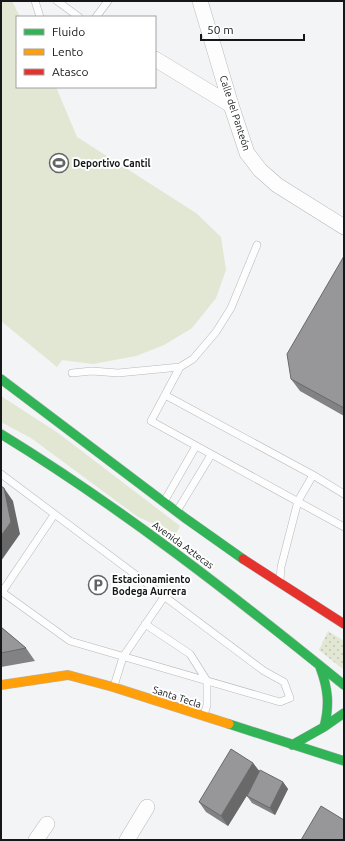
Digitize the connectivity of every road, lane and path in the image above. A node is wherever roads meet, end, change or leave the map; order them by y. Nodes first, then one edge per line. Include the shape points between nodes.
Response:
1 (35, 1) edge
2 (57, 1) edge
3 (108, 1) edge
4 (200, 1) edge
5 (40, 16) edge
6 (78, 16) edge
7 (97, 16) edge
8 (156, 60) edge
9 (231, 105) junction
10 (344, 227) edge
11 (257, 245) dead end
12 (180, 367) junction
13 (72, 373) dead end
14 (1, 379) edge
15 (165, 395) junction
16 (1, 434) edge
17 (196, 446) junction
18 (211, 455) junction
19 (1, 474) edge
20 (313, 475) junction
21 (344, 494) edge
22 (298, 501) junction
23 (164, 502) junction
24 (176, 512) junction
25 (54, 515) junction
26 (344, 527) edge
27 (280, 584) junction
28 (164, 597) junction
29 (145, 624) junction
30 (344, 624) edge
31 (123, 657) junction
32 (320, 667) junction
33 (207, 681) junction
34 (1, 684) edge
35 (344, 685) edge
36 (113, 687) junction
37 (344, 713) edge
38 (203, 717) junction
39 (324, 727) junction
40 (292, 745) junction
41 (344, 761) edge
42 (147, 807) dead end
43 (47, 824) dead end
44 (36, 840) edge
45 (127, 840) edge

1 - 5 lane
2 - 6 lane
3 - 7 lane
4 - 9 street, Calle del Panteón
8 - 9 street
9 - 10 street, Calle del Panteón via 247,152 260,170 277,185
11 - 12 lane via 231,308 216,332 198,353
12 - 13 lane via 118,373
12 - 15 lane
14 - 23 main road via 47,411
15 - 17 lane via 151,421
15 - 20 lane
16 - 32 main road, Avenida Aztecas via 57,468 225,590
17 - 18 lane
17 - 23 lane
18 - 22 lane
18 - 24 lane
19 - 25 lane
20 - 21 lane
20 - 22 lane
22 - 26 lane
22 - 27 lane via 281,567
23 - 24 main road
24 - 27 main road
25 - 28 lane
25 - 31 lane via 2,592 70,641
27 - 30 main road
28 - 29 lane
28 - 33 lane via 264,671 284,682 290,698 280,702
29 - 31 lane
29 - 33 lane via 190,654
31 - 33 lane
31 - 36 lane
32 - 35 main road, Avenida Aztecas
32 - 39 main road via 328,686 330,700
33 - 38 lane via 207,705
34 - 36 main road, Santa Tecla via 68,675
36 - 38 main road, Santa Tecla
37 - 39 main road
38 - 40 main road, Santa Tecla
39 - 40 main road
40 - 41 main road, Santa Tecla
42 - 45 street
43 - 44 street

